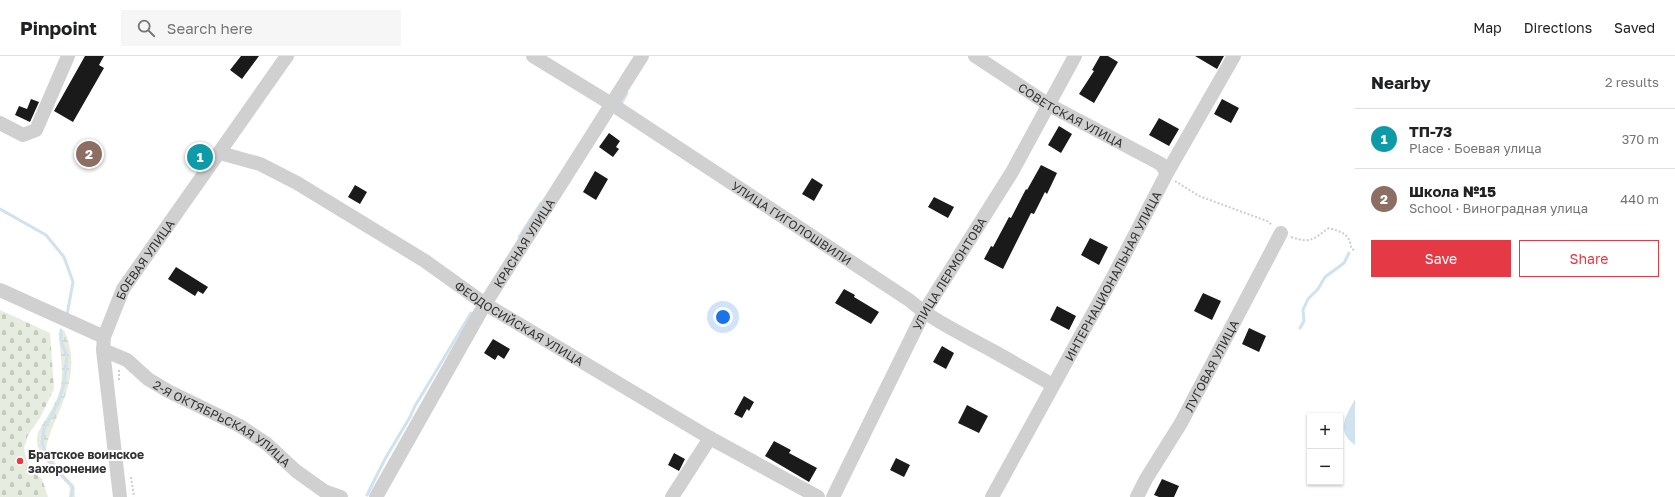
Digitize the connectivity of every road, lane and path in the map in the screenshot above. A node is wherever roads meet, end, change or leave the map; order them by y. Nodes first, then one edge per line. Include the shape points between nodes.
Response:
1 (68, 56) edge
2 (287, 56) edge
3 (534, 56) edge
4 (642, 56) edge
5 (975, 56) edge
6 (1075, 56) edge
7 (1234, 56) edge
8 (612, 105) junction
9 (1048, 105) junction
10 (0, 123) edge
11 (220, 153) junction
12 (1167, 173) junction
13 (1281, 233) junction
14 (1355, 251) edge
15 (0, 290) edge
16 (485, 304) junction
17 (924, 312) junction
18 (103, 344) junction
19 (1053, 385) junction
20 (710, 438) junction
21 (120, 497) edge
22 (341, 497) edge
23 (376, 497) edge
24 (672, 497) edge
25 (818, 497) edge
26 (833, 497) edge
27 (992, 497) edge
28 (1137, 497) edge

1 - 10 street via 36,130 23,135
2 - 11 street, БОЕВАЯ УЛИЦА
3 - 8 street, УЛИЦА ГИГОЛОШВИЛИ
4 - 8 street, КРАСНАЯ УЛИЦА
5 - 9 street, СОВЕТСКАЯ УЛИЦА
6 - 9 street, УЛИЦА ЛЕРМОНТОВА
7 - 12 street, ИНТЕРНАЦИОНАЛЬНАЯ УЛИЦА
8 - 16 street, КРАСНАЯ УЛИЦА
8 - 17 street, УЛИЦА ГИГОЛОШВИЛИ
9 - 12 street, СОВЕТСКАЯ УЛИЦА via 1161,164
9 - 17 street, УЛИЦА ЛЕРМОНТОВА via 1012,172
11 - 16 street, ФЕОДОСИЙСКАЯ УЛИЦА via 260,164 297,183 426,262
11 - 18 street, БОЕВАЯ УЛИЦА via 123,289
12 - 13 path via 1199,196 1267,221
12 - 19 street, ИНТЕРНАЦИОНАЛЬНАЯ УЛИЦА
13 - 14 path via 1303,241 1312,240 1329,228 1345,233 1350,240 1351,248
13 - 28 street, ЛУГОВАЯ УЛИЦА via 1181,423
15 - 18 street, 2-Я ОКТЯБРЬСКАЯ УЛИЦА
16 - 20 street, ФЕОДОСИЙСКАЯ УЛИЦА
16 - 23 street, КРАСНАЯ УЛИЦА
17 - 19 street, УЛИЦА ГИГОЛОШВИЛИ via 946,327
17 - 26 street, УЛИЦА ЛЕРМОНТОВА
18 - 21 street, БОЕВАЯ УЛИЦА
18 - 22 street, 2-Я ОКТЯБРЬСКАЯ УЛИЦА via 168,391 240,426 267,444 318,487
19 - 27 street, ИНТЕРНАЦИОНАЛЬНАЯ УЛИЦА
20 - 24 street
20 - 25 street, ФЕОДОСИЙСКАЯ УЛИЦА

